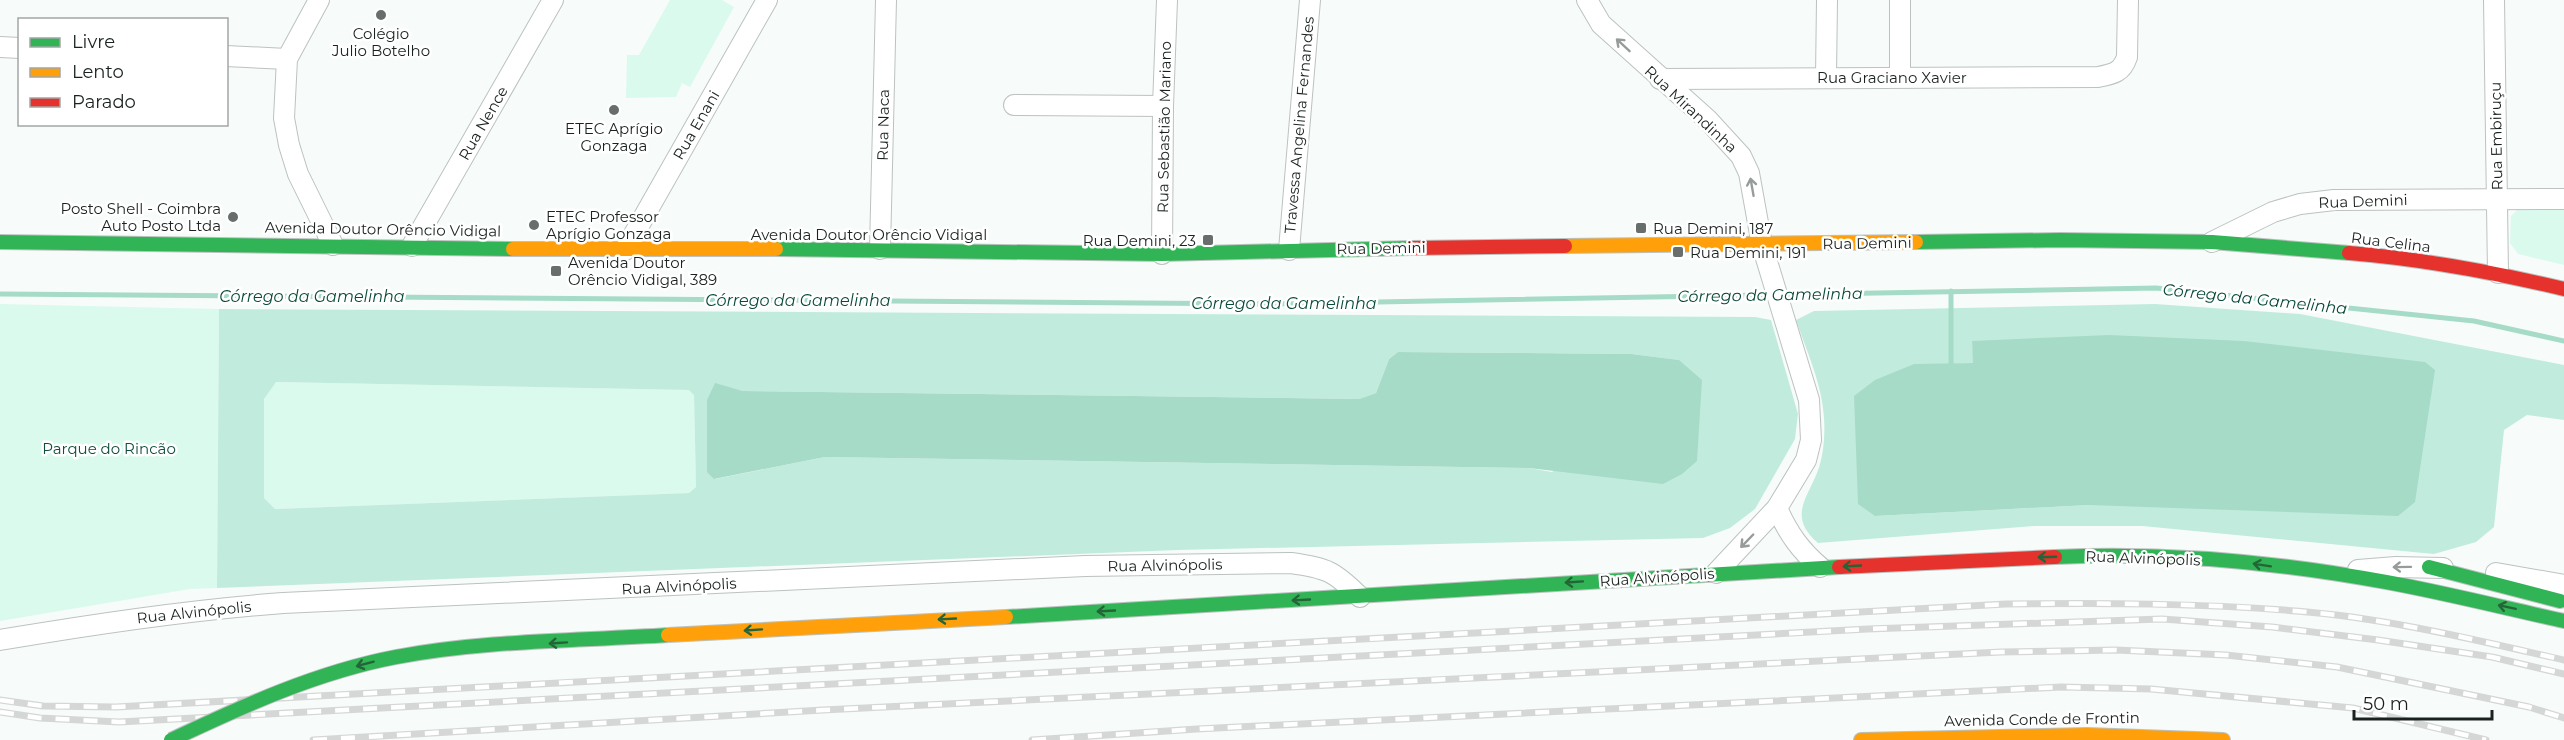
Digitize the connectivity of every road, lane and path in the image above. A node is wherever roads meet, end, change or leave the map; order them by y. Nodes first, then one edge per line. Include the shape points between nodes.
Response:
1 (319, 0) edge
2 (553, 0) edge
3 (767, 0) edge
4 (886, 0) edge
5 (1167, 0) edge
6 (1310, 0) edge
7 (1587, 0) edge
8 (1827, 0) edge
9 (1900, 0) edge
10 (2128, 0) edge
11 (2494, 0) edge
12 (0, 47) edge
13 (18, 48) edge
14 (228, 56) edge
15 (287, 58) junction
16 (1826, 77) junction
17 (1900, 77) junction
18 (1660, 79) junction
19 (1014, 105) dead end
20 (1163, 106) junction
21 (2496, 200) junction
22 (2564, 200) edge
23 (0, 242) edge
24 (2212, 242) junction
25 (333, 245) junction
26 (1762, 245) junction
27 (412, 246) junction
28 (880, 249) junction
29 (625, 250) junction
30 (1288, 250) junction
31 (1162, 254) junction
32 (2498, 273) junction
33 (2564, 289) edge
34 (1777, 508) junction
35 (1820, 567) junction
36 (2429, 567) junction
37 (1716, 573) junction
38 (2320, 573) junction
39 (2564, 585) edge
40 (1360, 597) junction
41 (2564, 602) edge
42 (2564, 621) edge
43 (0, 640) edge
44 (171, 740) edge
45 (1861, 740) edge
46 (2223, 740) edge

1 - 15 street
2 - 27 street, Rua Nence
3 - 29 street, Rua Enani
4 - 28 street, Rua Naca
5 - 20 street, Rua Sebastião Mariano
6 - 30 street, Travessa Angelina Fernandes
18 -> 7 street, Rua Mirandinha via 1601,24
8 - 16 street
9 - 17 street
10 - 17 street, Rua Graciano Xavier via 2127,57 2122,70 2098,78
11 - 21 street, Rua Embiruçu
12 - 13 street
14 - 15 street
15 - 25 street via 284,118 288,145
16 - 17 street, Rua Graciano Xavier
16 - 18 street, Rua Graciano Xavier
26 -> 18 street, Rua Mirandinha via 1749,173 1741,156
19 - 20 street
20 - 31 street, Rua Sebastião Mariano
21 - 22 street, Rua Demini
21 - 24 street, Rua Demini via 2334,200 2300,204 2273,212
21 - 32 street, Rua Embiruçu
23 - 25 main road, Avenida Doutor Orêncio Vidigal
24 - 26 main road, Rua Demini via 2060,240
24 - 32 main road, Rua Celina via 2386,256
25 - 27 main road, Avenida Doutor Orêncio Vidigal
26 - 30 main road, Rua Demini
26 - 34 street, Rua Mirandinha via 1809,400 1811,440 1806,460
27 - 29 main road, Avenida Doutor Orêncio Vidigal
28 - 29 main road, Avenida Doutor Orêncio Vidigal
28 - 31 main road, Avenida Doutor Orêncio Vidigal
30 - 31 main road, Rua Demini
32 - 33 main road, Rua Celina
34 - 35 street via 1798,546
34 -> 37 street, Rua Mirandinha
35 - 37 main road, Rua Alvinópolis
38 -> 35 main road, Rua Alvinópolis via 2250,563 2106,555
36 -> 38 street, Rua Alvinópolis
36 - 39 street, Rua Alvinópolis
36 - 41 main road
37 -> 40 main road, Rua Alvinópolis
42 -> 38 main road, Rua Alvinópolis via 2420,589
40 - 43 street, Rua Alvinópolis via 1339,576 1316,566 1291,562 1085,566 283,603 140,617
40 -> 44 main road, bridge via 771,628 427,653 371,662 302,682
45 - 46 main road, Avenida Conde de Frontin via 2007,734

